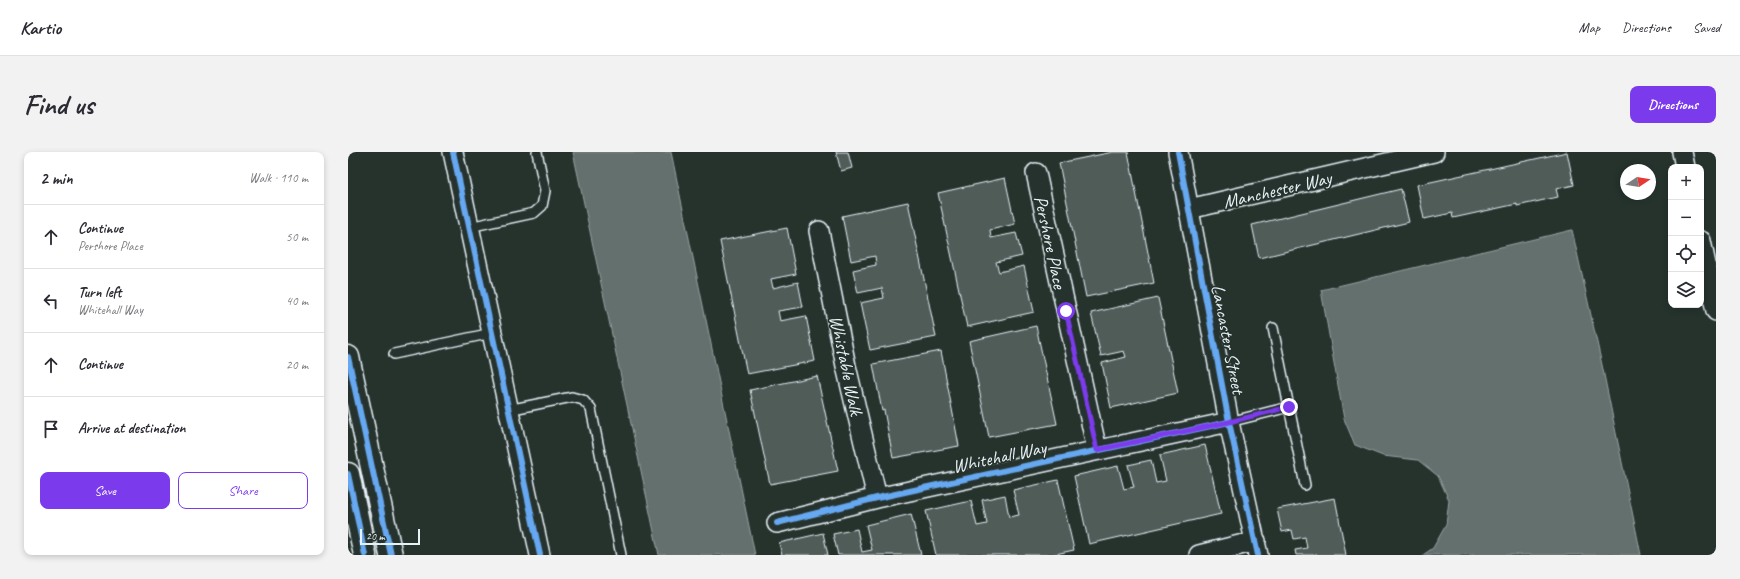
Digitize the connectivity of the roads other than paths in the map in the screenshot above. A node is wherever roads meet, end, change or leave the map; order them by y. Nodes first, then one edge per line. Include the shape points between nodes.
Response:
1 (453, 152) edge
2 (537, 152) edge
3 (1178, 152) edge
4 (1434, 152) edge
5 (1682, 152) edge
6 (1684, 164) edge
7 (1036, 173) dead end
8 (1190, 209) junction
9 (469, 227) junction
10 (819, 231) dead end
11 (1704, 255) edge
12 (1716, 311) edge
13 (1273, 328) dead end
14 (492, 333) junction
15 (394, 354) dead end
16 (348, 357) edge
17 (1289, 407) junction
18 (508, 410) junction
19 (1229, 422) junction
20 (1097, 450) junction
21 (349, 484) edge
22 (1305, 485) dead end
23 (877, 498) junction
24 (777, 523) dead end
25 (1257, 548) edge
26 (1207, 554) edge
27 (365, 555) edge
28 (391, 555) edge
29 (540, 555) edge
30 (622, 555) edge

1 - 9 street
2 - 9 lane via 545,191 542,206 534,213
3 - 8 street, Lancaster Street
4 - 8 street, Manchester Way
5 - 6 street
7 - 20 street, Pershore Place
8 - 19 street, Lancaster Street
9 - 14 street
10 - 23 street, Whistable Walk via 846,366
11 - 12 street
13 - 17 lane
14 - 15 lane
14 - 18 street
16 - 28 street
17 - 19 lane
17 - 22 lane
18 - 29 street
18 - 30 lane via 572,397 583,400 591,409
19 - 20 street, Whitehall Way
19 - 25 street, Lancaster Street
20 - 23 street, Whitehall Way
21 - 27 street
23 - 24 street, Whitehall Way
25 - 26 street

